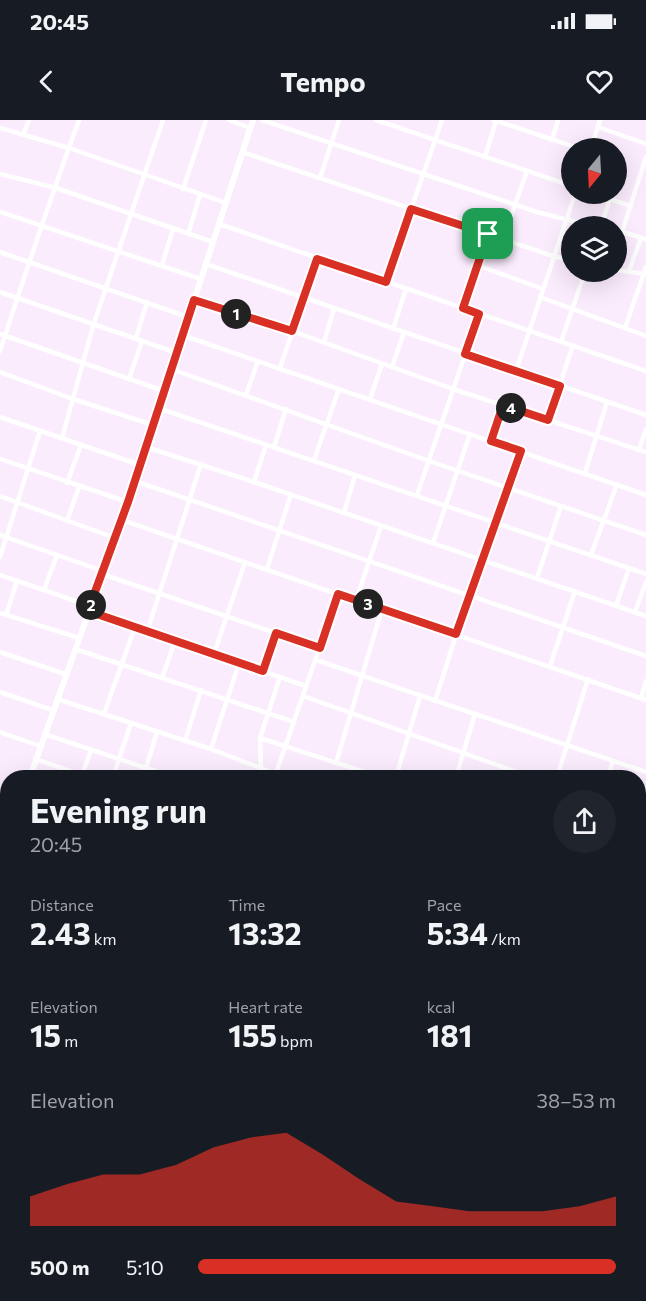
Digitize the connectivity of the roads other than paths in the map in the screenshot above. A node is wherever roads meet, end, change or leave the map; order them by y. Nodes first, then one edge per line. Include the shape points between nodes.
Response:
1 (29, 120) edge
2 (79, 120) edge
3 (163, 120) edge
4 (206, 120) edge
5 (229, 120) edge
6 (253, 120) edge
7 (262, 120) edge
8 (339, 120) edge
9 (376, 120) edge
10 (442, 120) edge
11 (495, 120) edge
12 (558, 120) edge
13 (600, 120) edge
14 (385, 121) edge
15 (598, 127) junction
16 (0, 128) edge
17 (250, 128) junction
18 (23, 135) junction
19 (594, 138) edge
20 (435, 140) junction
21 (552, 140) junction
22 (332, 143) junction
23 (561, 143) edge
24 (646, 144) edge
25 (69, 148) junction
26 (242, 152) junction
27 (485, 157) junction
28 (646, 157) edge
29 (527, 171) junction
30 (0, 174) edge
31 (424, 174) junction
32 (145, 175) junction
33 (320, 178) junction
34 (561, 182) edge
35 (56, 188) junction
36 (183, 189) junction
37 (200, 195) junction
38 (226, 203) junction
39 (625, 204) edge
40 (515, 205) junction
41 (631, 206) junction
42 (411, 209) junction
43 (0, 212) edge
44 (132, 214) junction
45 (627, 216) edge
46 (561, 218) edge
47 (219, 224) junction
48 (42, 225) junction
49 (173, 229) junction
50 (188, 234) junction
51 (488, 234) junction
52 (561, 234) edge
53 (627, 235) edge
54 (503, 239) junction
55 (644, 239) edge
56 (213, 243) junction
57 (119, 250) junction
58 (0, 252) edge
59 (554, 256) junction
60 (561, 258) edge
61 (317, 259) junction
62 (29, 261) junction
63 (206, 264) junction
64 (162, 265) junction
65 (477, 265) junction
66 (646, 267) edge
67 (629, 271) joint
68 (645, 274) edge
69 (201, 279) junction
70 (386, 282) junction
71 (581, 282) edge
72 (106, 288) junction
73 (406, 289) junction
74 (543, 289) junction
75 (0, 292) edge
76 (18, 297) junction
77 (540, 297) junction
78 (303, 298) junction
79 (194, 300) junction
80 (147, 302) junction
81 (463, 308) junction
82 (572, 308) junction
83 (334, 309) junction
84 (479, 314) junction
85 (189, 317) junction
86 (94, 323) junction
87 (393, 328) junction
88 (625, 328) junction
89 (292, 331) junction
90 (529, 331) junction
91 (404, 332) junction
92 (2, 335) edge
93 (182, 335) junction
94 (646, 336) edge
95 (139, 339) junction
96 (324, 342) junction
97 (561, 342) junction
98 (573, 345) junction
99 (0, 351) edge
100 (177, 353) junction
101 (465, 354) junction
102 (258, 361) junction
103 (84, 362) junction
104 (382, 364) junction
105 (392, 367) junction
106 (280, 368) junction
107 (171, 369) junction
108 (516, 370) junction
109 (646, 371) edge
110 (0, 372) edge
111 (129, 379) junction
112 (560, 386) junction
113 (339, 389) junction
114 (453, 389) junction
115 (164, 391) junction
116 (246, 395) junction
117 (73, 399) junction
118 (370, 399) junction
119 (608, 402) junction
120 (503, 405) junction
121 (158, 408) junction
122 (286, 409) junction
123 (646, 415) edge
124 (0, 417) edge
125 (548, 420) junction
126 (327, 424) junction
127 (441, 424) junction
128 (153, 425) junction
129 (646, 429) edge
130 (40, 431) junction
131 (470, 434) junction
132 (597, 436) junction
133 (62, 438) junction
134 (491, 441) junction
135 (81, 445) junction
136 (266, 445) junction
137 (146, 447) junction
138 (274, 447) junction
139 (639, 450) junction
140 (521, 451) junction
141 (646, 452) edge
142 (0, 459) edge
143 (314, 460) junction
144 (429, 461) junction
145 (201, 464) junction
146 (140, 465) junction
147 (28, 469) junction
148 (457, 470) junction
149 (585, 473) junction
150 (355, 475) junction
151 (135, 481) junction
152 (254, 482) junction
153 (67, 483) junction
154 (616, 484) junction
155 (79, 487) junction
156 (508, 488) junction
157 (291, 494) junction
158 (417, 495) junction
159 (646, 495) edge
160 (0, 496) edge
161 (189, 498) junction
162 (16, 502) junction
163 (128, 502) junction
164 (445, 505) junction
165 (561, 506) junction
166 (344, 513) junction
167 (122, 520) junction
168 (67, 521) junction
169 (604, 521) junction
170 (495, 523) junction
171 (381, 526) junction
172 (280, 530) junction
173 (646, 535) edge
174 (3, 536) edge
175 (115, 538) junction
176 (177, 538) junction
177 (549, 541) junction
178 (434, 543) junction
179 (57, 555) junction
180 (591, 555) junction
181 (0, 557) edge
182 (369, 560) junction
183 (484, 561) junction
184 (245, 562) junction
185 (629, 568) junction
186 (267, 569) junction
187 (102, 572) junction
188 (646, 574) edge
189 (0, 575) edge
190 (537, 578) junction
191 (17, 581) junction
192 (646, 582) edge
193 (44, 590) junction
194 (575, 591) junction
195 (159, 593) junction
196 (338, 594) junction
197 (471, 596) junction
198 (356, 600) junction
199 (616, 606) junction
200 (89, 608) junction
201 (382, 609) junction
202 (635, 612) junction
203 (0, 613) edge
204 (6, 615) junction
205 (228, 616) junction
206 (646, 616) edge
207 (135, 627) junction
208 (563, 627) junction
209 (147, 632) junction
210 (276, 633) junction
211 (456, 634) junction
212 (79, 638) junction
213 (175, 641) junction
214 (320, 648) junction
215 (74, 649) junction
216 (0, 652) edge
217 (214, 654) junction
218 (646, 656) edge
219 (316, 660) junction
220 (239, 663) junction
221 (123, 664) junction
222 (550, 666) junction
223 (263, 671) junction
224 (65, 674) junction
225 (363, 676) junction
226 (280, 677) junction
227 (162, 678) junction
228 (588, 679) junction
229 (646, 681) edge
230 (306, 686) junction
231 (201, 690) junction
232 (0, 692) edge
233 (303, 696) junction
234 (420, 696) junction
235 (56, 699) junction
236 (227, 699) junction
237 (643, 699) edge
238 (435, 701) junction
239 (52, 710) junction
240 (268, 713) junction
241 (104, 714) junction
242 (352, 714) junction
243 (475, 714) junction
244 (294, 722) junction
245 (131, 723) junction
246 (0, 732) edge
247 (157, 732) junction
248 (44, 734) junction
249 (409, 734) junction
250 (260, 738) junction
251 (185, 741) junction
252 (567, 744) junction
253 (40, 746) junction
254 (286, 747) junction
255 (210, 749) junction
256 (91, 750) junction
257 (463, 753) junction
258 (35, 759) junction
259 (119, 759) junction
260 (613, 761) junction
261 (336, 763) junction
262 (146, 768) junction
263 (261, 768) junction
264 (32, 770) edge
265 (65, 770) edge
266 (84, 770) edge
267 (115, 770) edge
268 (152, 770) edge
269 (264, 770) edge
270 (277, 770) edge
271 (358, 770) edge
272 (398, 770) edge
273 (458, 770) edge
274 (511, 770) edge
275 (558, 770) edge
276 (610, 770) edge
277 (640, 770) edge

1 - 18 street
2 - 25 street
3 - 32 street
4 - 36 street
5 - 17 street
6 - 17 street
7 - 22 street
8 - 22 street
9 - 14 street
10 - 20 street
11 - 21 street
11 - 27 street
12 - 21 street
13 - 15 street
14 - 20 street
15 - 19 street
15 - 24 street
16 - 18 street
17 - 26 street
18 - 25 street
20 - 27 street
20 - 31 street
21 - 23 street
22 - 31 street
22 - 33 street
25 - 32 street
25 - 35 street
26 - 33 street
26 - 38 street
27 - 29 street
28 - 41 street
29 - 34 street
29 - 40 street
30 - 35 street
31 - 40 street
31 - 42 street
32 - 36 street
32 - 44 street
33 - 42 street
35 - 44 street
35 - 48 street
36 - 37 street
37 - 38 street
37 - 50 street
38 - 47 street
39 - 41 street
40 - 46 street
40 - 54 street
41 - 45 street
42 - 51 street
42 - 70 street
43 - 48 street
44 - 49 street
44 - 57 street
47 - 56 street
47 - 61 street
48 - 57 street
48 - 62 street
49 - 50 street
49 - 64 street
50 - 56 street
51 - 54 street
51 - 65 street
52 - 59 street
53 - 55 street
54 - 59 street
55 - 67 street
56 - 63 street
57 - 64 street
57 - 72 street
58 - 62 street
59 - 60 street
59 - 74 street
61 - 70 street
61 - 78 street
62 - 72 street
62 - 76 street
63 - 69 street
63 - 78 street
64 - 69 street
65 - 74 street
65 - 81 street
66 - 68 street
67 - 68 street
68 - 88 street
69 - 79 street
70 - 73 street
71 - 82 street
72 - 80 street
72 - 86 street
73 - 81 street
73 - 87 street
74 - 77 street
75 - 76 street
76 - 86 street
76 - 92 street
77 - 82 street
77 - 90 street
78 - 83 street
78 - 89 street
79 - 85 street
79 - 89 street
80 - 85 street
80 - 95 street
81 - 84 street
82 - 88 street
82 - 97 street
83 - 87 street
83 - 96 street
84 - 90 street
84 - 101 street
85 - 93 street
86 - 95 street
86 - 103 street
87 - 91 street
88 - 94 street
89 - 96 street
89 - 106 street
90 - 97 street
90 - 108 street
91 - 101 street
91 - 105 street
92 - 99 street
92 - 103 street
93 - 100 street
93 - 102 street
95 - 100 street
95 - 111 street
96 - 104 street
97 - 98 street
98 - 109 street
98 - 112 street
100 - 107 street
101 - 108 street
101 - 114 street
102 - 106 street
102 - 116 street
103 - 111 street
103 - 117 street
104 - 105 street
104 - 118 street
105 - 114 street
106 - 113 street
107 - 115 street
107 - 116 street
108 - 112 street
110 - 117 street
111 - 115 street
112 - 119 street
112 - 125 street
113 - 118 street
113 - 126 street
114 - 120 street
114 - 127 street
115 - 121 street
116 - 122 street
117 - 128 street
117 - 133 street
118 - 127 street
119 - 123 street
119 - 132 street
120 - 125 street
120 - 134 street
121 - 128 street
121 - 136 street
122 - 126 street
122 - 138 street
124 - 130 street
125 - 132 street
126 - 143 street
126 - 144 street
127 - 131 street
127 - 144 street
128 - 137 street
129 - 139 street
130 - 133 street
130 - 147 street
131 - 134 street
131 - 148 street
132 - 139 street
132 - 149 street
133 - 135 street
134 - 140 street
135 - 146 street
135 - 153 street
136 - 138 street
136 - 152 street
137 - 145 street
137 - 146 street
138 - 143 street
139 - 141 street
140 - 149 street
140 - 156 street
142 - 147 street
143 - 150 street
144 - 148 street
144 - 158 street
145 - 152 street
145 - 161 street
146 - 151 street
147 - 153 street
147 - 162 street
148 - 156 street
148 - 164 street
149 - 154 street
150 - 158 street
150 - 166 street
151 - 161 street
151 - 163 street
152 - 157 street
153 - 155 street
154 - 159 street
154 - 169 street
155 - 163 street
155 - 168 street
156 - 165 street
156 - 170 street
157 - 166 street
157 - 172 street
158 - 164 street
160 - 162 street
161 - 172 street
161 - 176 street
162 - 168 street
162 - 174 street
163 - 167 street
164 - 170 street
164 - 178 street
165 - 169 street
165 - 177 street
166 - 171 street
167 - 175 street
167 - 176 street
168 - 175 street
169 - 173 street
169 - 180 street
170 - 177 street
170 - 183 street
171 - 178 street
171 - 182 street
172 - 182 street
172 - 186 street
174 - 179 street
174 - 181 street
175 - 187 street
176 - 184 street
176 - 195 street
177 - 180 street
177 - 190 street
178 - 183 street
179 - 187 street
179 - 193 street
180 - 185 street
182 - 197 street
182 - 198 street
183 - 190 street
183 - 197 street
184 - 186 street
184 - 205 street
185 - 188 street
185 - 199 street
186 - 196 street
187 - 195 street
187 - 200 street
189 - 191 street
190 - 194 street
191 - 193 street
191 - 204 street
192 - 202 street
193 - 200 street
194 - 199 street
194 - 208 street
195 - 205 street
195 - 209 street
196 - 198 street
196 - 214 street
197 - 208 street
197 - 211 street
198 - 201 street
199 - 202 street
200 - 207 street
200 - 212 street
201 - 211 street
201 - 225 street
202 - 206 street
203 - 204 street
204 - 212 street
205 - 210 street
205 - 217 street
207 - 209 street
207 - 221 street
208 - 218 street
208 - 222 street
209 - 213 street
210 - 214 street
210 - 223 street
211 - 222 street
211 - 238 street
212 - 215 street
213 - 217 street
213 - 227 street
214 - 219 street
215 - 221 street
215 - 224 street
216 - 224 street
217 - 220 street
219 - 225 street
219 - 230 street
220 - 223 street
220 - 236 street
221 - 227 street
221 - 241 street
222 - 228 street
223 - 226 street
224 - 235 street
225 - 234 street
225 - 242 street
226 - 230 street
226 - 240 street
227 - 231 street
228 - 237 street
228 - 252 street
229 - 237 street
230 - 233 street
231 - 236 street
231 - 251 street
232 - 239 street
233 - 242 street
233 - 244 street
234 - 238 street
234 - 249 street
235 - 239 street
235 - 241 street
236 - 240 street
236 - 255 street
238 - 243 street
239 - 248 street
240 - 244 street
240 - 250 street
241 - 245 street
242 - 249 street
242 - 261 street
243 - 252 street
243 - 257 street
244 - 254 street
245 - 247 street
245 - 259 street
246 - 253 street
247 - 251 street
247 - 262 street
248 - 253 street
248 - 256 street
249 - 257 street
249 - 272 street
250 - 254 street
250 - 263 street
251 - 255 street
252 - 260 street
252 - 275 street
253 - 258 street
254 - 261 street
254 - 270 street
255 - 263 street
256 - 259 street
256 - 266 street
257 - 273 street
257 - 274 street
258 - 264 street
258 - 265 street
259 - 262 street
259 - 267 street
260 - 276 street
260 - 277 street
261 - 271 street
262 - 268 street
263 - 269 street

